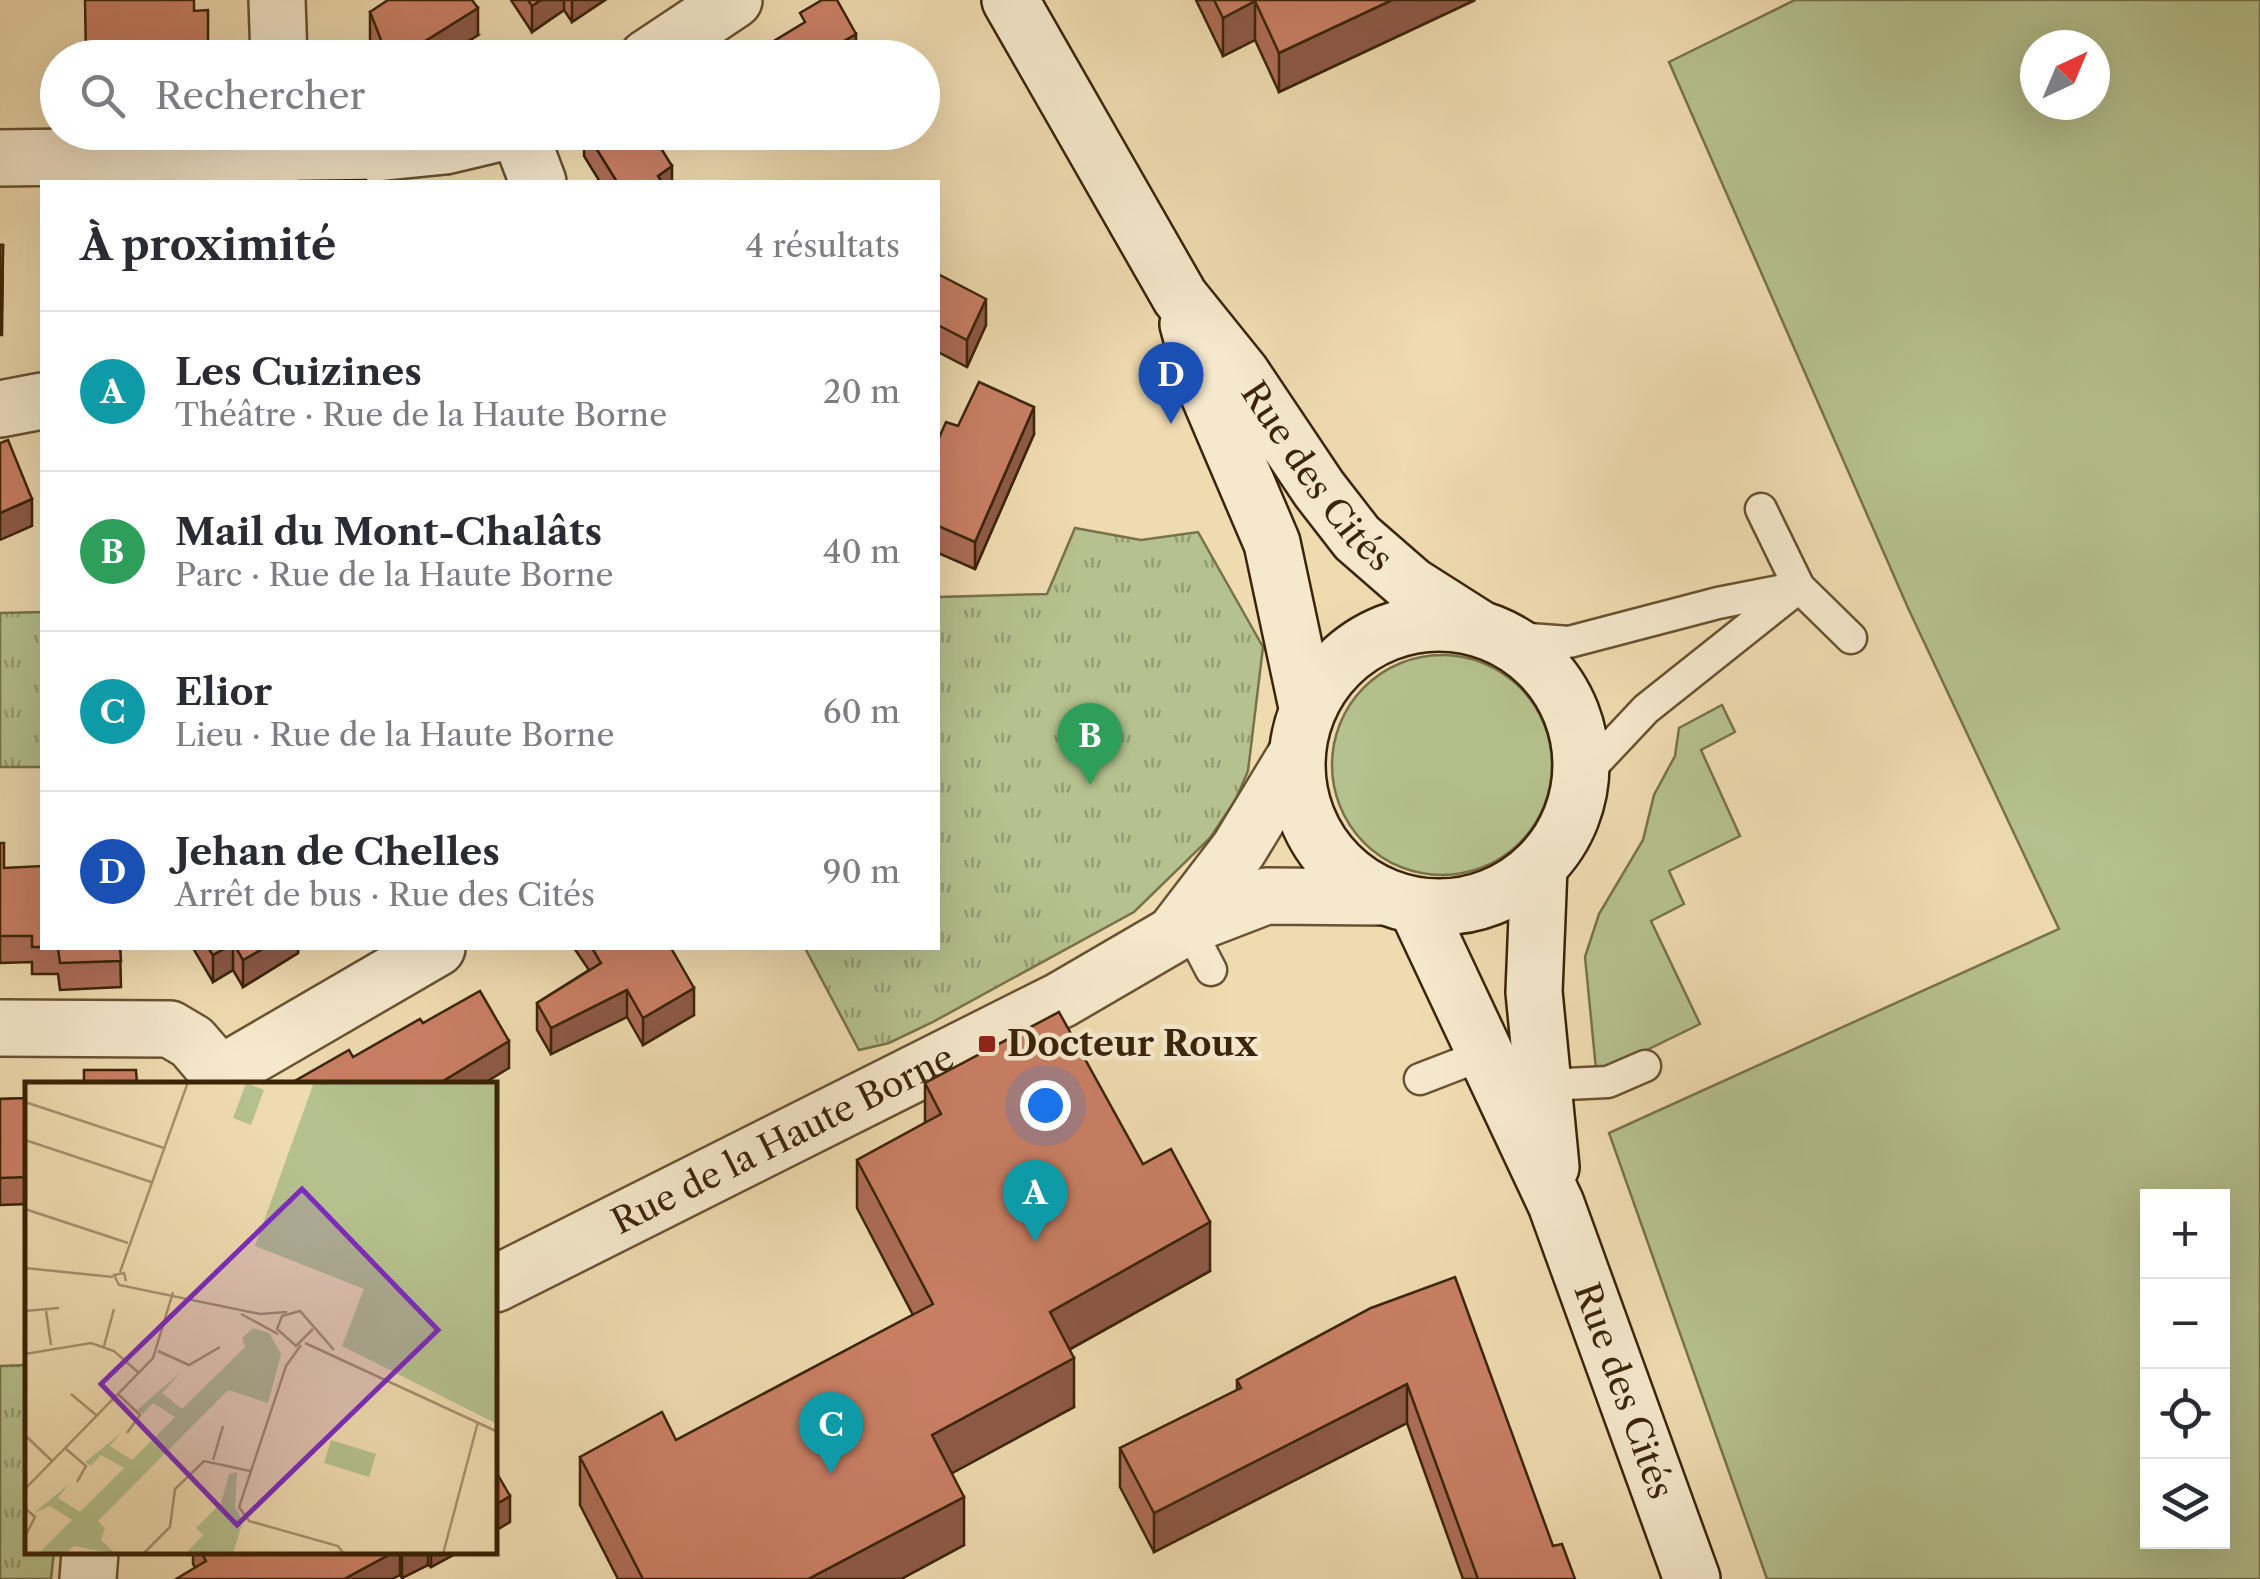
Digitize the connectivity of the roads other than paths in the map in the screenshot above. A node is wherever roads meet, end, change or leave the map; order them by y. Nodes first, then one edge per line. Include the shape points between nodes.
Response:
1 (277, 0) edge
2 (734, 0) edge
3 (1010, 0) edge
4 (278, 40) edge
5 (674, 40) edge
6 (204, 150) edge
7 (348, 150) edge
8 (406, 150) edge
9 (526, 150) edge
10 (29, 166) edge
11 (537, 180) edge
12 (1180, 297) junction
13 (40, 401) edge
14 (0, 410) edge
15 (1761, 509) dead end
16 (1799, 588) junction
17 (1490, 632) junction
18 (1851, 638) dead end
19 (1302, 732) junction
20 (1582, 778) junction
21 (1539, 868) junction
22 (1400, 902) junction
23 (1191, 943) junction
24 (434, 950) edge
25 (0, 1028) edge
26 (1485, 1054) junction
27 (1645, 1066) dead end
28 (225, 1078) edge
29 (1420, 1079) dead end
30 (1545, 1085) junction
31 (1554, 1200) junction
32 (498, 1282) edge
33 (90, 1554) edge
34 (88, 1579) edge
35 (1692, 1579) edge

1 - 4 street
2 - 5 street
3 - 12 street, Rue des Cités
6 - 10 street
7 - 8 street
9 - 11 street
12 - 17 street, Rue des Cités via 1357,538 1412,585
12 - 19 street, Rue des Cités via 1205,386 1272,543
13 - 14 street
15 - 16 lane
16 - 17 lane via 1569,642
16 - 18 lane
16 - 20 lane via 1646,709
17 - 19 street via 1436,622 1396,628 1359,646 1329,673
17 - 20 street via 1537,662 1564,696 1578,735
19 - 22 street via 1300,800 1317,840 1346,874
19 - 23 street, Rue de la Haute Borne
20 - 21 street via 1560,842
21 - 22 street via 1502,893 1460,907
21 - 30 street, Rue des Cités via 1532,958
22 - 23 street, Rue de la Haute Borne via 1266,896
22 - 26 street, Rue des Cités
23 - 32 street, Rue de la Haute Borne via 1061,1000
24 - 28 street
25 - 28 street via 170,1029
26 - 29 lane
26 - 31 street, Rue des Cités
27 - 30 lane via 1608,1082
30 - 31 street, Rue des Cités
31 - 35 street, Rue des Cités
33 - 34 street

